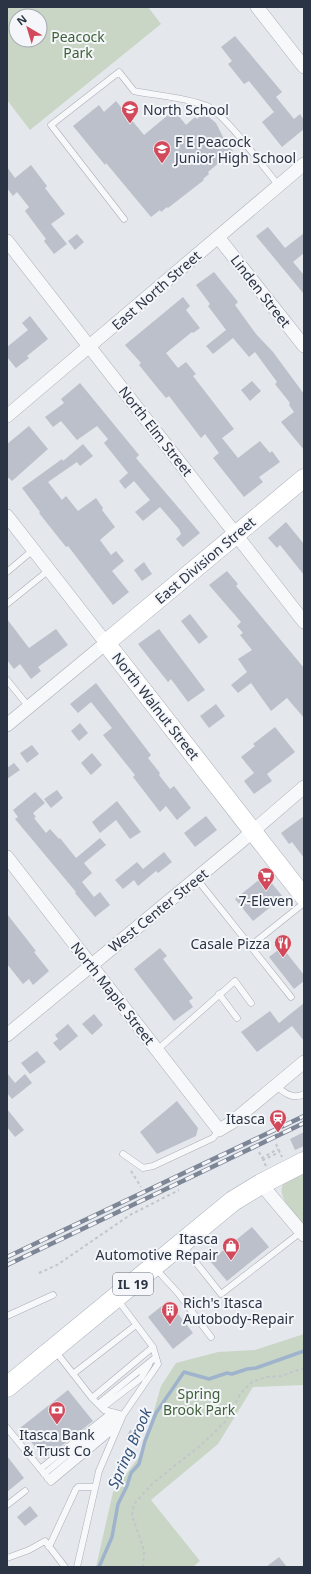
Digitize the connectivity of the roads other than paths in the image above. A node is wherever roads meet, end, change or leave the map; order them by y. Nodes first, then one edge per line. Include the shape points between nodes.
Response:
1 (257, 7) edge
2 (304, 67) edge
3 (304, 164) edge
4 (279, 186) junction
5 (124, 219) dead end
6 (218, 237) junction
7 (7, 241) edge
8 (304, 346) edge
9 (89, 347) junction
10 (7, 416) edge
11 (304, 478) edge
12 (7, 516) edge
13 (236, 534) junction
14 (33, 550) junction
15 (49, 570) junction
16 (7, 572) edge
17 (7, 604) edge
18 (304, 622) edge
19 (106, 643) junction
20 (7, 680) edge
21 (28, 707) junction
22 (7, 725) edge
23 (304, 787) edge
24 (253, 831) junction
25 (7, 857) edge
26 (196, 878) junction
27 (304, 897) edge
28 (304, 903) edge
29 (249, 947) junction
30 (91, 964) junction
31 (219, 994) junction
32 (291, 998) dead end
33 (251, 1003) dead end
34 (237, 1018) dead end
35 (7, 1035) edge
36 (157, 1050) junction
37 (303, 1064) edge
38 (276, 1086) junction
39 (304, 1094) edge
40 (219, 1130) junction
41 (123, 1154) dead end
42 (304, 1162) edge
43 (263, 1175) junction
44 (303, 1234) edge
45 (181, 1244) junction
46 (154, 1266) junction
47 (53, 1295) dead end
48 (116, 1298) junction
49 (7, 1316) edge
50 (136, 1325) junction
51 (211, 1338) dead end
52 (153, 1347) junction
53 (53, 1349) junction
54 (156, 1357) junction
55 (73, 1374) junction
56 (7, 1387) edge
57 (92, 1398) junction
58 (100, 1406) junction
59 (117, 1414) junction
60 (119, 1425) junction
61 (7, 1428) edge
62 (40, 1468) junction
63 (46, 1476) junction
64 (96, 1487) junction
65 (25, 1491) dead end
66 (7, 1505) edge
67 (49, 1546) junction
68 (7, 1558) edge
69 (65, 1567) edge
70 (77, 1567) edge

1 - 2 street
3 - 4 street, East North Street
4 - 5 lane via 226,121 208,107 175,97 134,91 120,72 52,125
4 - 6 street, East North Street
6 - 8 street, Linden Street
6 - 9 street, East North Street
7 - 9 street, North Elm Street
9 - 10 street, East North Street
9 - 13 street, North Elm Street
11 - 13 street, East Division Street
12 - 14 street, North Walnut Street
13 - 18 street, North Elm Street
13 - 19 street, East Division Street
14 - 15 street, North Walnut Street
14 - 16 lane
15 - 17 lane
15 - 19 street, North Walnut Street
19 - 21 street
19 - 24 street, North Walnut Street
20 - 21 lane
21 - 22 street
23 - 24 street, West Center Street
24 - 26 street, West Center Street
24 - 27 street, North Walnut Street
25 - 30 street, North Maple Street
26 - 29 lane
26 - 30 street, West Center Street
28 - 29 lane
29 - 32 lane
30 - 35 street, West Center Street
30 - 36 street, North Maple Street
31 - 33 lane via 235,980
31 - 34 lane
31 - 36 lane
36 - 40 street, North Maple Street
37 - 38 street
38 - 39 lane via 290,1096
38 - 40 street
40 - 41 lane via 213,1138 153,1166 143,1168
42 - 43 main road, IL 19
43 - 44 street
43 - 45 main road, IL 19
44 - 45 lane via 221,1294
45 - 46 main road, IL 19
46 - 48 main road, IL 19
46 - 51 lane via 178,1293
47 - 49 lane
48 - 50 lane
48 - 53 main road, IL 19
50 - 52 lane
50 - 55 lane
52 - 54 lane
52 - 57 lane
53 - 55 lane
53 - 56 main road, IL 19
54 - 58 lane via 141,1378
54 - 59 lane via 158,1364
55 - 57 lane
57 - 58 lane
58 - 59 lane
59 - 60 lane
59 - 62 lane
59 - 63 lane
60 - 63 lane via 51,1482
60 - 64 lane via 99,1470
61 - 62 lane
62 - 63 lane
64 - 67 lane via 76,1489
64 - 70 lane
65 - 66 lane
67 - 68 lane via 45,1541 30,1550
67 - 69 lane

